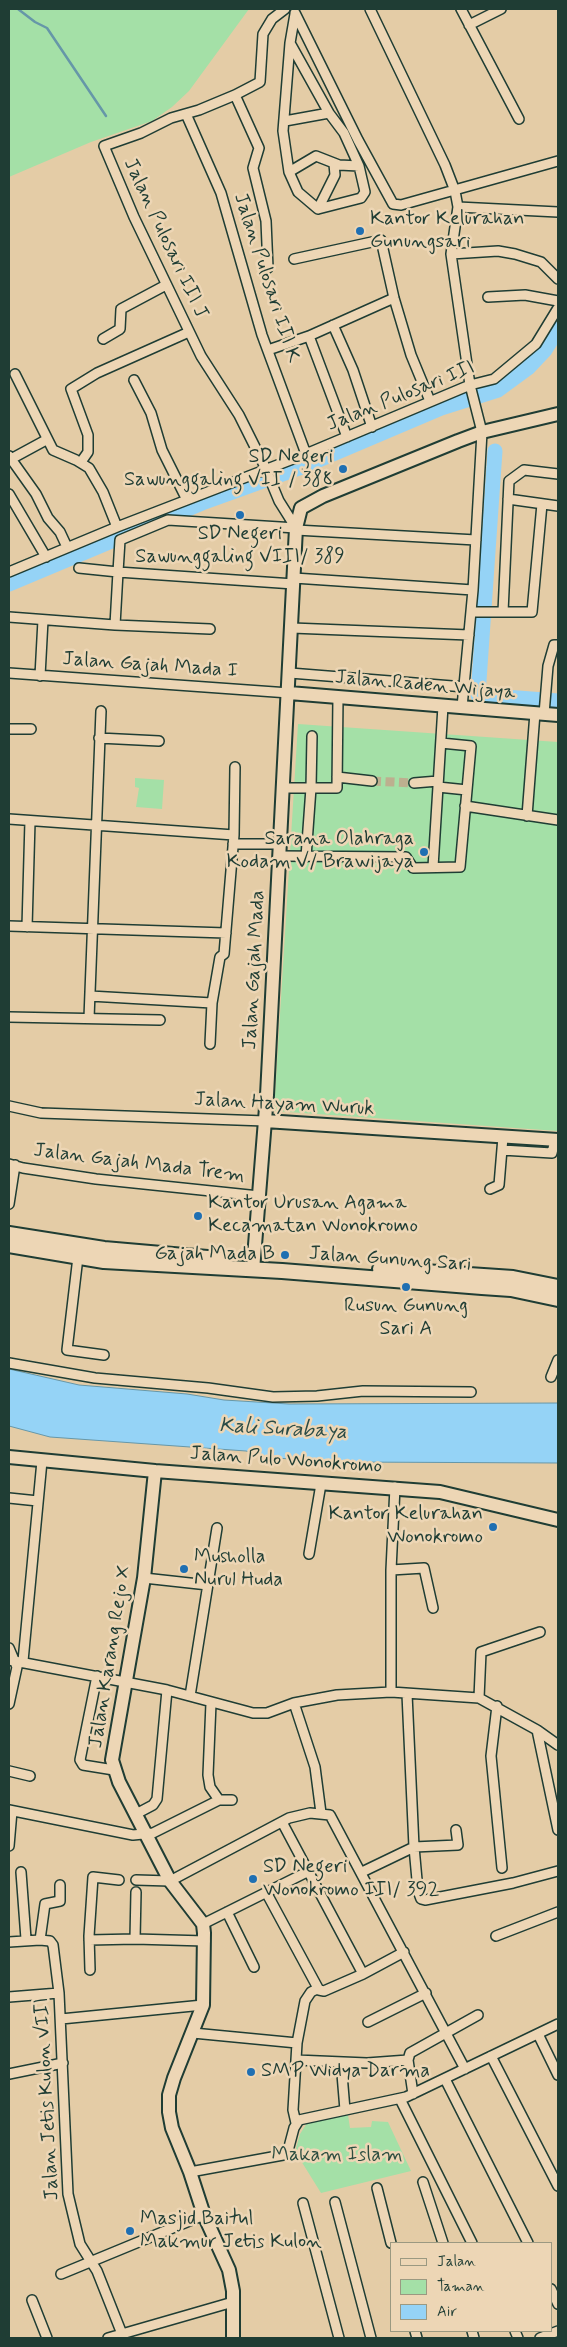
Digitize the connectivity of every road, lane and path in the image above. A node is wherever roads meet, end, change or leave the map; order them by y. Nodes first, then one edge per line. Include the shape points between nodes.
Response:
1 (286, 9) edge
2 (370, 9) edge
3 (461, 9) edge
4 (501, 9) edge
5 (294, 11) edge
6 (469, 25) junction
7 (290, 43) junction
8 (236, 95) junction
9 (329, 113) junction
10 (186, 114) junction
11 (519, 119) dead end
12 (285, 121) junction
13 (558, 161) edge
14 (334, 164) junction
15 (359, 166) junction
16 (289, 172) junction
17 (455, 191) junction
18 (458, 207) junction
19 (318, 209) junction
20 (558, 212) edge
21 (451, 254) junction
22 (294, 259) dead end
23 (268, 268) dead end
24 (558, 279) edge
25 (166, 285) junction
26 (488, 297) dead end
27 (394, 298) junction
28 (558, 301) edge
29 (558, 308) edge
30 (333, 325) junction
31 (189, 332) junction
32 (309, 336) junction
33 (102, 338) dead end
34 (268, 350) junction
35 (15, 374) dead end
36 (134, 380) dead end
37 (472, 393) junction
38 (430, 401) junction
39 (558, 414) edge
40 (372, 427) junction
41 (482, 432) junction
42 (347, 437) junction
43 (46, 440) junction
44 (306, 454) junction
45 (10, 458) edge
46 (81, 462) junction
47 (267, 471) junction
48 (558, 474) edge
49 (9, 494) edge
50 (187, 500) junction
51 (508, 500) junction
52 (542, 504) junction
53 (558, 506) edge
54 (117, 526) junction
55 (296, 529) junction
56 (476, 540) junction
57 (67, 548) junction
58 (46, 557) junction
59 (79, 568) dead end
60 (9, 572) edge
61 (118, 572) junction
62 (294, 581) junction
63 (473, 590) junction
64 (480, 612) junction
65 (503, 612) junction
66 (9, 617) edge
67 (43, 620) junction
68 (115, 625) junction
69 (292, 628) junction
70 (210, 629) dead end
71 (469, 635) junction
72 (558, 645) edge
73 (290, 673) junction
74 (9, 674) edge
75 (40, 676) junction
76 (464, 687) junction
77 (289, 693) junction
78 (338, 697) junction
79 (443, 706) junction
80 (462, 707) junction
81 (101, 712) dead end
82 (541, 712) junction
83 (558, 715) edge
84 (9, 729) edge
85 (31, 729) dead end
86 (312, 736) dead end
87 (99, 738) junction
88 (158, 741) dead end
89 (441, 743) junction
90 (234, 767) dead end
91 (337, 777) junction
92 (372, 781) tunnel mouth
93 (414, 783) tunnel mouth
94 (438, 784) junction
95 (284, 788) junction
96 (311, 788) junction
97 (467, 790) junction
98 (465, 806) junction
99 (527, 816) junction
100 (9, 820) edge
101 (558, 820) edge
102 (30, 821) junction
103 (95, 826) junction
104 (234, 840) junction
105 (280, 850) junction
106 (306, 857) junction
107 (433, 867) junction
108 (9, 926) edge
109 (27, 927) junction
110 (91, 929) junction
111 (226, 933) junction
112 (90, 996) junction
113 (212, 1003) junction
114 (9, 1017) edge
115 (89, 1018) junction
116 (160, 1020) dead end
117 (210, 1044) dead end
118 (9, 1106) edge
119 (264, 1121) junction
120 (504, 1136) junction
121 (557, 1140) edge
122 (502, 1150) junction
123 (12, 1165) edge
124 (490, 1189) dead end
125 (259, 1196) junction
126 (9, 1204) edge
127 (9, 1234) edge
128 (9, 1245) edge
129 (78, 1257) junction
130 (253, 1266) junction
131 (483, 1281) junction
132 (558, 1287) edge
133 (558, 1299) edge
134 (104, 1355) dead end
135 (558, 1360) edge
136 (9, 1364) edge
137 (552, 1377) dead end
138 (470, 1392) dead end
139 (9, 1457) edge
140 (42, 1461) junction
141 (155, 1470) junction
142 (321, 1484) junction
143 (395, 1487) junction
144 (9, 1498) edge
145 (38, 1501) junction
146 (558, 1520) edge
147 (217, 1528) dead end
148 (309, 1554) dead end
149 (391, 1570) junction
150 (144, 1578) junction
151 (208, 1585) junction
152 (434, 1608) dead end
153 (540, 1632) dead end
154 (9, 1648) edge
155 (16, 1661) edge
156 (97, 1676) junction
157 (126, 1682) junction
158 (392, 1686) junction
159 (167, 1690) junction
160 (407, 1694) junction
161 (190, 1696) junction
162 (479, 1698) junction
163 (211, 1703) junction
164 (294, 1703) junction
165 (9, 1704) edge
166 (497, 1706) junction
167 (538, 1730) junction
168 (558, 1745) edge
169 (114, 1770) junction
170 (9, 1771) edge
171 (30, 1776) dead end
172 (219, 1800) junction
173 (232, 1800) dead end
174 (10, 1810) edge
175 (321, 1813) junction
176 (136, 1814) junction
177 (282, 1822) junction
178 (456, 1830) dead end
179 (558, 1830) edge
180 (146, 1834) junction
181 (9, 1846) edge
182 (414, 1847) junction
183 (502, 1868) dead end
184 (21, 1872) dead end
185 (307, 1872) junction
186 (362, 1872) junction
187 (558, 1872) edge
188 (119, 1880) dead end
189 (136, 1880) dead end
190 (170, 1881) junction
191 (60, 1885) dead end
192 (136, 1892) dead end
193 (266, 1892) junction
194 (227, 1912) junction
195 (558, 1912) edge
196 (202, 1924) junction
197 (496, 1936) dead end
198 (26, 1939) junction
199 (135, 1939) junction
200 (40, 1940) junction
201 (89, 1940) junction
202 (205, 1941) junction
203 (9, 1942) edge
204 (404, 1952) junction
205 (254, 1967) dead end
206 (90, 1970) dead end
207 (363, 1974) junction
208 (317, 1989) junction
209 (59, 1993) junction
210 (426, 1993) junction
211 (9, 1997) edge
212 (203, 2005) junction
213 (478, 2015) dead end
214 (61, 2019) junction
215 (368, 2022) dead end
216 (558, 2025) edge
217 (193, 2032) junction
218 (446, 2033) junction
219 (538, 2034) junction
220 (296, 2043) junction
221 (492, 2056) junction
222 (296, 2060) junction
223 (408, 2060) junction
224 (341, 2062) junction
225 (63, 2064) junction
226 (465, 2069) junction
227 (9, 2074) edge
228 (558, 2074) edge
229 (445, 2078) junction
230 (413, 2094) junction
231 (400, 2099) junction
232 (345, 2110) junction
233 (296, 2123) junction
234 (190, 2172) junction
235 (423, 2182) dead end
236 (558, 2186) edge
237 (377, 2188) dead end
238 (335, 2202) dead end
239 (303, 2203) dead end
240 (204, 2216) junction
241 (392, 2242) edge
242 (443, 2242) edge
243 (472, 2242) edge
244 (527, 2242) edge
245 (90, 2261) junction
246 (61, 2274) dead end
247 (552, 2291) edge
248 (32, 2300) dead end
249 (232, 2302) junction
250 (558, 2304) edge
251 (558, 2331) edge
252 (122, 2334) junction
253 (47, 2338) edge
254 (108, 2338) edge
255 (232, 2338) edge
256 (339, 2338) edge
257 (371, 2338) edge
258 (540, 2338) edge

1 - 8 street via 272,19 263,34 261,81
2 - 17 street
3 - 6 street
4 - 6 street
5 - 7 street
5 - 17 street via 392,203 396,206
6 - 11 street
7 - 9 street
7 - 12 street
8 - 10 street, Jalan Pulosari III J
8 - 23 street via 259,148 253,168 264,212
9 - 12 street
9 - 15 street via 344,133
10 - 25 street, Jalan Pulosari III J via 104,146
10 - 34 street, Jalan Pulosari III K via 226,208
12 - 16 street
13 - 17 street
14 - 15 street
14 - 16 street via 316,156
14 - 19 street via 335,175
15 - 19 street via 364,196
16 - 19 street via 298,192
17 - 18 street
18 - 20 street
18 - 21 street
21 - 24 street via 498,251 515,254 541,262
21 - 37 street
22 - 27 street via 380,240
25 - 31 street, Jalan Pulosari III J
25 - 33 street via 120,309 120,328
26 - 28 street via 525,295
27 - 30 street
27 - 38 street via 411,355
29 - 37 street, Jalan Pulosari III via 541,338 522,358
30 - 32 street
30 - 40 street via 353,370
31 - 46 street via 97,373 71,389 88,435 88,452
31 - 47 street, Jalan Pulosari III J via 236,410
32 - 34 street
32 - 42 street
34 - 44 street, Jalan Pulosari III K
35 - 43 street
36 - 50 street via 151,413 162,450
37 - 38 street, Jalan Pulosari III
37 - 41 street
38 - 40 street, Jalan Pulosari III
39 - 41 street, Jalan Gajah Mada
40 - 42 street, Jalan Pulosari III
41 - 55 street, Jalan Gajah Mada via 307,504 301,508
41 - 56 street
42 - 44 street, Jalan Pulosari III
43 - 45 street
43 - 46 street via 55,452
44 - 47 street, Jalan Pulosari III
45 - 57 street via 36,494
46 - 54 street via 89,468 103,492
47 - 50 street, Jalan Pulosari III
47 - 55 street via 279,501
48 - 51 street via 524,470 509,481
49 - 58 street
50 - 54 street, Jalan Pulosari III
51 - 52 street
51 - 65 street
52 - 53 street
52 - 65 street via 532,612
54 - 57 street, Jalan Pulosari III
55 - 56 street
55 - 61 street via 168,520 120,540
55 - 62 street, Jalan Gajah Mada
56 - 63 street
57 - 58 street, Jalan Pulosari III
58 - 60 street, Jalan Pulosari III
59 - 61 street
61 - 62 street
61 - 68 street
62 - 63 street
62 - 69 street, Jalan Gajah Mada
63 - 64 street
64 - 65 street
64 - 71 street
66 - 67 street
67 - 68 street
67 - 75 street
68 - 70 street
69 - 71 street
69 - 73 street, Jalan Gajah Mada
71 - 76 street
72 - 82 street via 554,645 548,666
73 - 76 street
73 - 77 street, Jalan Gajah Mada
74 - 75 street, Jalan Gajah Mada I
75 - 77 street, Jalan Gajah Mada I
76 - 80 street
77 - 78 street, Jalan Raden Wijaya
77 - 95 street, Jalan Gajah Mada
78 - 79 street, Jalan Raden Wijaya
78 - 91 street
79 - 80 street, Jalan Raden Wijaya
79 - 89 street
80 - 82 street, Jalan Raden Wijaya
81 - 87 street
82 - 83 street, Jalan Raden Wijaya
82 - 99 street
84 - 85 street
86 - 96 street
87 - 88 street
87 - 103 street
89 - 94 street
89 - 97 street via 470,746
90 - 104 street
91 - 92 street
91 - 96 street via 337,788
93 - 94 street
94 - 97 street
94 - 107 street
95 - 96 street
95 - 105 street, Jalan Gajah Mada
96 - 106 street
97 - 98 street
98 - 99 street
98 - 107 street via 460,867
99 - 101 street
100 - 102 street
102 - 103 street
102 - 109 street
103 - 104 street
103 - 110 street
104 - 105 street
104 - 111 street
105 - 106 street
105 - 119 street, Jalan Gajah Mada
106 - 107 street via 406,857 414,868
108 - 109 street
109 - 110 street
110 - 111 street
110 - 112 street
111 - 113 street
112 - 113 street
112 - 115 street
113 - 117 street
114 - 115 street
115 - 116 street
118 - 119 street, Jalan Hayam Wuruk via 41,1114
119 - 120 street, Jalan Hayam Wuruk
119 - 125 street, Jalan Gajah Mada
120 - 121 street, Jalan Hayam Wuruk
120 - 122 street
121 - 122 street via 552,1153
122 - 124 street via 499,1185
123 - 125 street, Jalan Gajah Mada Trem via 96,1179
123 - 126 street, Jalan Gajah Mada Trem
125 - 130 street, Jalan Gajah Mada
127 - 130 main road, Jalan Gunung Sari via 104,1249
128 - 129 main road, Jalan Gunung Sari
129 - 130 main road, Jalan Gunung Sari via 104,1261
129 - 134 street via 67,1350
130 - 131 main road, Jalan Gunung Sari
131 - 132 main road, Jalan Gunung Sari via 512,1278
131 - 133 main road, Jalan Gunung Sari
135 - 137 street
136 - 138 street via 95,1378 273,1397 364,1391
139 - 140 street, Jalan Pulo Wonokromo
140 - 141 street, Jalan Pulo Wonokromo
140 - 145 street
141 - 142 street, Jalan Pulo Wonokromo
141 - 150 street, Jalan Karang Rejo X
142 - 143 street, Jalan Pulo Wonokromo
142 - 148 street
143 - 146 street, Jalan Pulo Wonokromo via 440,1492
143 - 149 street
144 - 145 street
145 - 155 street
147 - 151 street
149 - 152 street via 423,1568
149 - 158 street
150 - 151 street
150 - 157 street, Jalan Karang Rejo X
151 - 161 street
153 - 162 street via 481,1652
154 - 155 street
155 - 156 street
155 - 165 street via 17,1674
156 - 157 street
156 - 169 street via 80,1760 83,1765
157 - 159 street
157 - 169 street, Jalan Karang Rejo X via 113,1751
158 - 160 street
158 - 164 street
159 - 161 street
159 - 176 street via 157,1799 153,1805
160 - 162 street
160 - 182 street
161 - 163 street
162 - 166 street
163 - 164 street via 253,1713 267,1713
163 - 172 street via 208,1775 210,1787
164 - 175 street via 315,1767
166 - 167 street
166 - 183 street via 491,1756
167 - 168 street
167 - 179 street
169 - 176 street, Jalan Karang Rejo X
170 - 171 street
172 - 173 street
172 - 180 street
174 - 180 street via 133,1835
174 - 181 street
175 - 177 street via 299,1815
175 - 186 street via 333,1818
176 - 180 street, Jalan Karang Rejo X
177 - 185 street
177 - 190 street
178 - 182 street via 458,1845
180 - 190 street, Jalan Karang Rejo X
182 - 186 street
182 - 187 street via 419,1894 425,1900
184 - 198 street
185 - 193 street
185 - 207 street
186 - 204 street
188 - 201 street via 93,1877
189 - 190 street
190 - 196 street, Jalan Karang Rejo X
191 - 200 street via 60,1900 45,1904
192 - 199 street
193 - 194 street
193 - 208 street
194 - 196 street
194 - 205 street
195 - 197 street
196 - 202 street, Jalan Karang Rejo X
198 - 200 street
198 - 203 street
199 - 201 street
199 - 202 street
200 - 209 street, Jalan Jetis Kulon VIII via 51,1942
201 - 206 street
202 - 212 street, Jalan Karang Rejo X
204 - 207 street
204 - 210 street
207 - 208 street via 324,1991
208 - 220 street via 305,2001
209 - 211 street
209 - 214 street, Jalan Jetis Kulon VIII
210 - 215 street
210 - 218 street
212 - 214 street
212 - 217 street, Jalan Karang Rejo X
213 - 218 street
214 - 225 street, Jalan Jetis Kulon VIII
216 - 219 street
217 - 220 street
217 - 234 street via 169,2095 172,2128
218 - 223 street via 411,2052
218 - 226 street
219 - 221 street
219 - 228 street
220 - 222 street
221 - 226 street
221 - 236 street
222 - 224 street
222 - 233 street via 293,2110
223 - 224 street
223 - 230 street
224 - 232 street
225 - 227 street
225 - 245 street, Jalan Jetis Kulon VIII via 68,2194 80,2244
226 - 229 street
229 - 230 street
229 - 244 street
230 - 231 street
231 - 232 street
231 - 243 street
232 - 233 street via 304,2118
233 - 234 street via 289,2147 283,2155
234 - 240 street
235 - 242 street
237 - 241 street
238 - 257 street
239 - 256 street
240 - 245 street
240 - 249 street via 229,2270
245 - 246 street
245 - 252 street, Jalan Jetis Kulon VIII
247 - 250 street
248 - 253 street
249 - 252 street
249 - 255 street
251 - 258 street
252 - 254 street

